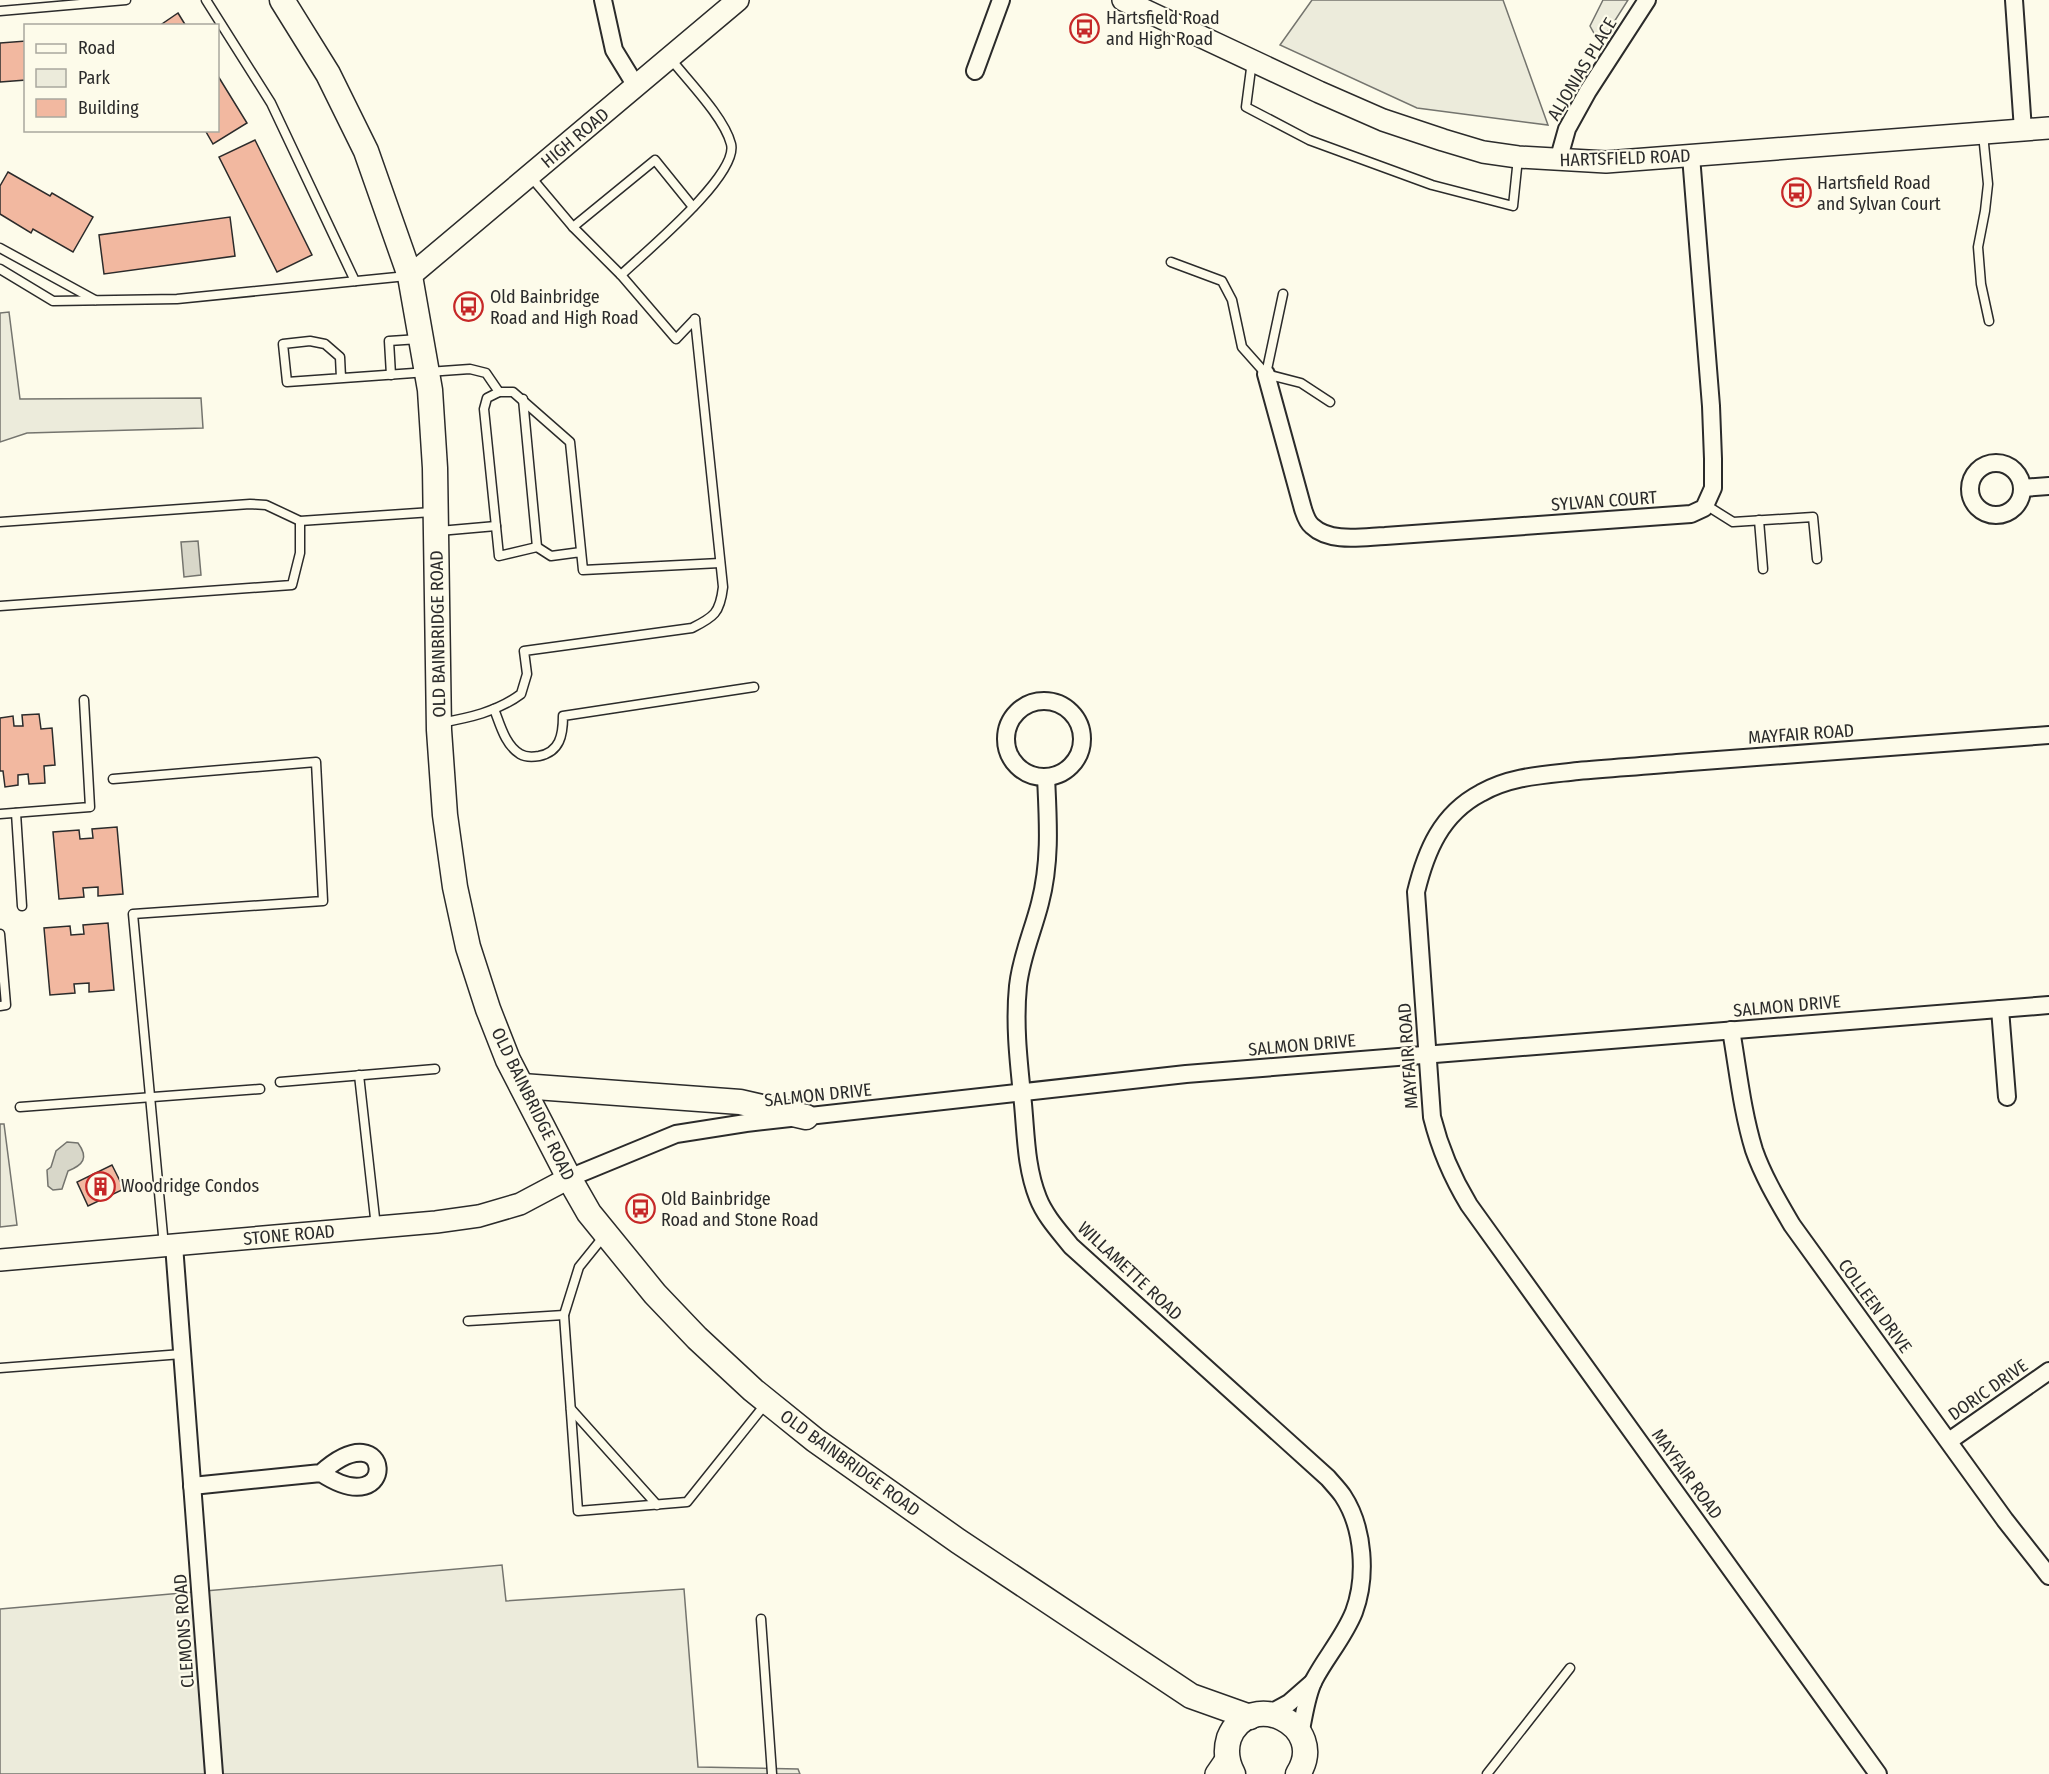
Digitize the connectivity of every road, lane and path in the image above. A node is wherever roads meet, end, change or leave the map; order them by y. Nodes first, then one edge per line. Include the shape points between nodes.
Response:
1 (126, 0) edge
2 (207, 0) edge
3 (282, 0) edge
4 (603, 0) edge
5 (738, 0) edge
6 (1000, 0) edge
7 (1123, 0) edge
8 (1647, 0) edge
9 (2014, 0) edge
10 (0, 11) edge
11 (670, 58) junction
12 (1252, 61) junction
13 (975, 70) dead end
14 (636, 86) junction
15 (2049, 128) edge
16 (2023, 130) junction
17 (1983, 133) junction
18 (1691, 156) junction
19 (1518, 157) junction
20 (1558, 161) junction
21 (530, 176) junction
22 (693, 207) junction
23 (573, 227) junction
24 (0, 248) edge
25 (1171, 262) dead end
26 (0, 269) edge
27 (621, 275) junction
28 (410, 276) junction
29 (355, 281) junction
30 (1283, 294) dead end
31 (96, 301) junction
32 (1989, 321) dead end
33 (422, 338) junction
34 (428, 372) junction
35 (1266, 374) junction
36 (391, 375) junction
37 (341, 378) junction
38 (500, 392) junction
39 (523, 399) junction
40 (1330, 402) dead end
41 (2049, 486) edge
42 (2022, 488) dead end
43 (1706, 505) junction
44 (1759, 520) junction
45 (300, 521) junction
46 (436, 521) junction
47 (0, 522) edge
48 (496, 526) junction
49 (537, 547) junction
50 (581, 552) junction
51 (1817, 559) dead end
52 (720, 563) junction
53 (1763, 569) dead end
54 (0, 606) edge
55 (753, 687) dead end
56 (84, 700) dead end
57 (494, 709) junction
58 (439, 723) junction
59 (2049, 735) edge
60 (1046, 777) junction
61 (113, 779) dead end
62 (16, 813) junction
63 (0, 814) edge
64 (22, 906) dead end
65 (0, 934) edge
66 (2049, 1005) edge
67 (0, 1006) edge
68 (2000, 1009) junction
69 (1731, 1030) junction
70 (1428, 1054) junction
71 (435, 1069) dead end
72 (359, 1075) junction
73 (280, 1082) dead end
74 (522, 1086) junction
75 (261, 1089) dead end
76 (1022, 1092) junction
77 (151, 1097) junction
78 (2007, 1097) dead end
79 (20, 1107) dead end
80 (806, 1117) junction
81 (569, 1178) junction
82 (376, 1228) junction
83 (606, 1235) junction
84 (169, 1245) junction
85 (0, 1260) edge
86 (564, 1315) junction
87 (468, 1321) dead end
88 (182, 1354) junction
89 (0, 1368) edge
90 (2049, 1371) edge
91 (768, 1402) junction
92 (571, 1408) junction
93 (1948, 1441) junction
94 (321, 1473) dead end
95 (192, 1486) junction
96 (657, 1505) junction
97 (2049, 1576) edge
98 (761, 1619) dead end
99 (1570, 1668) dead end
100 (1313, 1682) junction
101 (1191, 1696) junction
102 (1260, 1715) junction
103 (1304, 1759) edge
104 (1226, 1763) edge
105 (214, 1774) edge
106 (772, 1774) edge
107 (1487, 1774) edge
108 (1878, 1774) edge

1 - 10 lane
2 - 29 lane via 271,103
3 - 28 main road, OLD BAINBRIDGE ROAD via 328,74 366,151
4 - 14 street via 614,50
5 - 11 street, HIGH ROAD
6 - 13 street
7 - 12 street, HARTSFIELD ROAD
8 - 20 street, ALJONIAS PLACE via 1588,91 1567,129
9 - 16 street
11 - 14 street, HIGH ROAD
11 - 22 lane via 726,129 732,147 728,165
12 - 19 street, HARTSFIELD ROAD via 1383,120 1463,146
12 - 19 lane via 1246,107 1309,140 1432,185 1513,206
14 - 21 street, HIGH ROAD
15 - 16 street, HARTSFIELD ROAD
16 - 17 street, HARTSFIELD ROAD
17 - 18 street, HARTSFIELD ROAD
17 - 32 lane via 1988,184 1978,248
18 - 20 street, HARTSFIELD ROAD
18 - 43 street via 1712,427 1713,488
19 - 20 street, HARTSFIELD ROAD
21 - 23 lane
21 - 28 street, HIGH ROAD
22 - 23 lane via 655,160
22 - 27 lane
23 - 27 lane
24 - 31 lane
25 - 35 lane via 1222,281 1233,300 1242,347
26 - 31 lane via 53,301
27 - 52 lane via 676,339 695,319
28 - 29 lane
28 - 33 main road, OLD BAINBRIDGE ROAD
29 - 31 lane via 177,299
30 - 35 lane
33 - 34 main road, OLD BAINBRIDGE ROAD
33 - 36 lane via 389,341
34 - 36 lane
34 - 38 lane via 470,369 486,373
34 - 46 main road, OLD BAINBRIDGE ROAD
35 - 40 lane via 1301,383
35 - 43 street, SYLVAN COURT via 1302,509 1310,525 1323,533 1341,537 1385,536 1691,514
36 - 37 lane
37 - 37 lane via 287,382 283,344 325,344 340,357
38 - 39 lane via 513,392
38 - 48 lane via 487,398 484,409
39 - 49 lane
39 - 50 lane via 570,442
41 - 42 street
43 - 44 lane via 1733,522
44 - 51 lane via 1813,517
44 - 53 lane
45 - 46 lane
45 - 47 lane via 266,505 250,504
45 - 54 lane via 300,553 292,585
46 - 48 lane
46 - 58 main road, OLD BAINBRIDGE ROAD
48 - 49 lane via 499,556
49 - 50 lane via 551,556
50 - 52 lane via 583,570
52 - 57 lane via 721,604 713,618 692,628 524,651 527,674 521,694
55 - 57 lane via 563,716 557,746 531,757 520,754 507,741
56 - 62 lane via 90,807
57 - 58 lane
58 - 74 main road, OLD BAINBRIDGE ROAD via 445,815 468,947 488,1009
59 - 70 street, MAYFAIR ROAD via 1529,776 1480,793 1463,805 1433,840 1416,892
60 - 60 street via 1065,771 1075,762 1081,751 1082,735 1071,711 1048,701 1022,708 1013,717 1006,740 1016,764 1026,773
60 - 76 street, WILLAMETTE ROAD via 1047,874 1018,987 1016,1022
61 - 77 lane via 316,762 323,901 133,914
62 - 63 lane
62 - 64 lane
65 - 67 lane via 6,1005
66 - 68 street, SALMON DRIVE
68 - 69 street, SALMON DRIVE
68 - 78 street
69 - 70 street, SALMON DRIVE
69 - 93 street, COLLEEN DRIVE via 1744,1110 1770,1188 1792,1225
70 - 76 street, SALMON DRIVE
70 - 108 street, MAYFAIR ROAD via 1432,1117 1439,1144 1469,1205
71 - 72 lane
72 - 73 lane
72 - 82 lane
74 - 80 main road via 740,1102
74 - 81 main road, OLD BAINBRIDGE ROAD
75 - 77 lane
76 - 80 street, SALMON DRIVE
76 - 100 street, WILLAMETTE ROAD via 1029,1170 1038,1200 1057,1229 1071,1246 1328,1478 1343,1497 1358,1539 1360,1588 1353,1613
77 - 79 lane
77 - 84 lane
80 - 81 street, SALMON DRIVE via 676,1134
81 - 82 street, STONE ROAD via 520,1204 479,1216
81 - 83 main road, OLD BAINBRIDGE ROAD
82 - 84 street, STONE ROAD
83 - 86 lane via 579,1267
83 - 91 main road, OLD BAINBRIDGE ROAD via 662,1302
84 - 85 street, STONE ROAD
84 - 88 street, CLEMONS ROAD
86 - 87 lane
86 - 92 lane
88 - 89 lane
88 - 95 street, CLEMONS ROAD
90 - 93 street, DORIC DRIVE
91 - 96 lane via 687,1502
91 - 101 main road, OLD BAINBRIDGE ROAD via 898,1501
92 - 96 lane
92 - 96 lane via 578,1511
93 - 97 street, COLLEEN DRIVE
94 - 95 street
95 - 105 street, CLEMONS ROAD
98 - 106 lane
99 - 107 lane
100 - 102 street, WILLAMETTE ROAD via 1289,1703
100 - 103 street, WILLAMETTE ROAD
101 - 102 main road, OLD BAINBRIDGE ROAD
101 - 104 main road, OLD BAINBRIDGE ROAD via 1217,1727
102 - 103 main road, OLD BAINBRIDGE ROAD via 1281,1717 1292,1724
102 - 104 main road via 1235,1727

